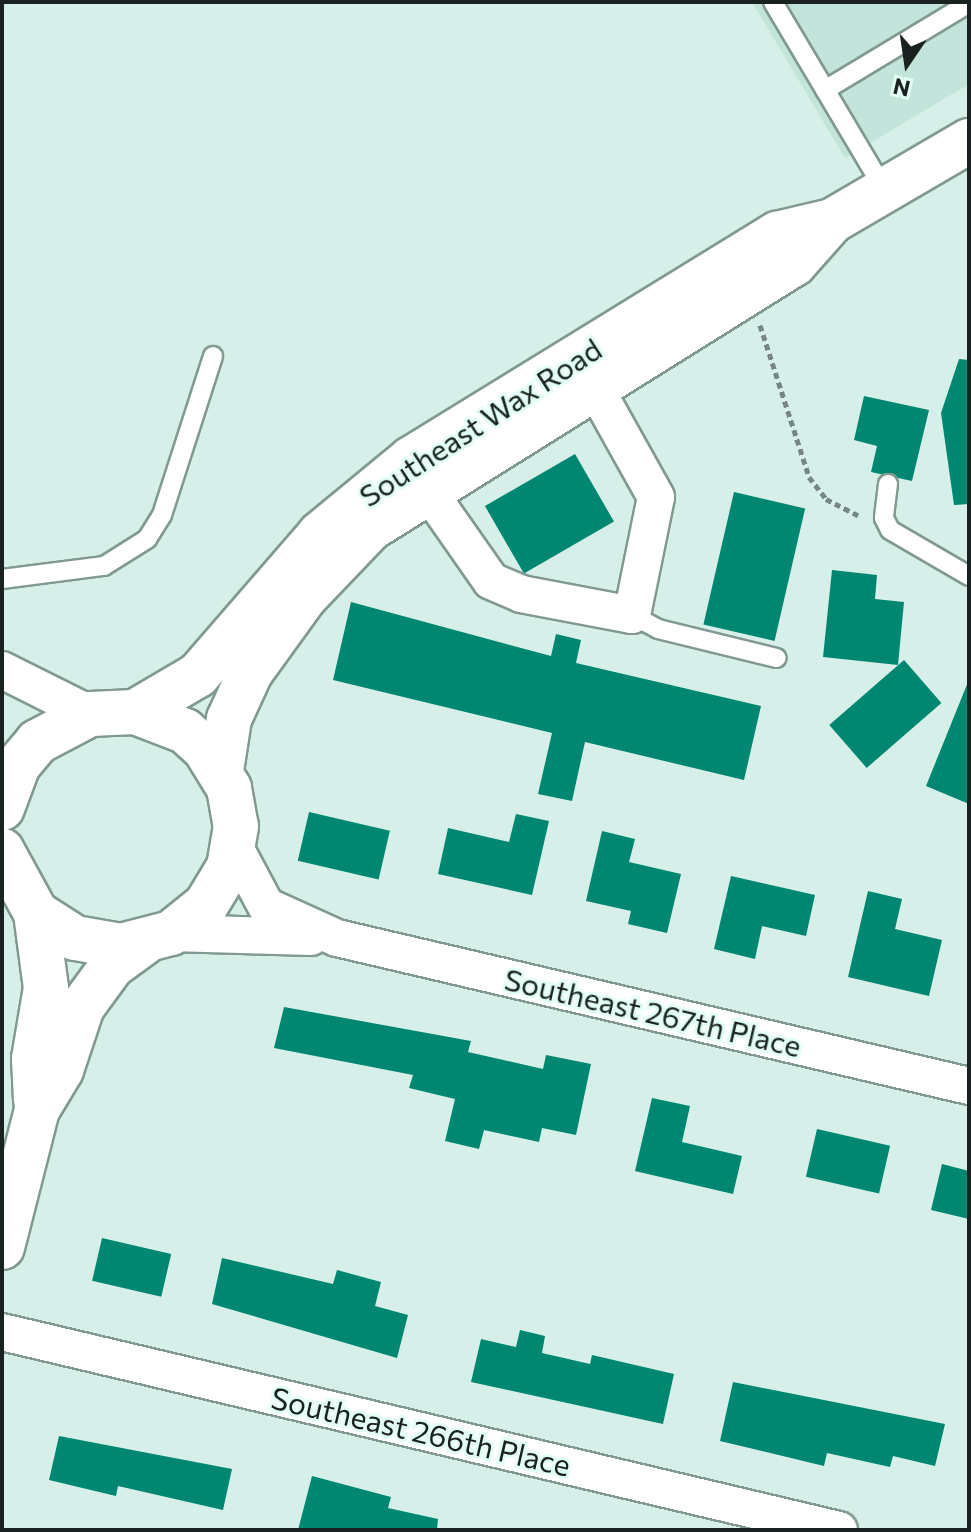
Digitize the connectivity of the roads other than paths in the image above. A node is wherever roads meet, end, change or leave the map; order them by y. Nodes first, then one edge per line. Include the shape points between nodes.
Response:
1 (774, 2) edge
2 (969, 3) edge
3 (825, 90) junction
4 (969, 141) edge
5 (884, 189) junction
6 (832, 221) junction
7 (213, 356) dead end
8 (594, 386) junction
9 (888, 484) dead end
10 (426, 488) junction
11 (969, 576) edge
12 (2, 579) edge
13 (632, 615) junction
14 (777, 658) dead end
15 (2, 670) edge
16 (135, 712) junction
17 (90, 714) junction
18 (221, 771) junction
19 (3, 785) edge
20 (234, 846) junction
21 (2, 851) edge
22 (20, 899) edge
23 (158, 938) junction
24 (337, 938) junction
25 (969, 1086) edge
26 (37, 1110) junction
27 (2, 1247) edge
28 (2, 1332) edge
29 (839, 1530) edge

1 - 3 lane
2 - 3 lane
3 - 5 lane
4 - 5 street, Southeast Wax Road
5 - 6 street, Southeast Wax Road
6 - 8 street, Southeast Wax Road via 794,264
6 - 16 street, Southeast Wax Road via 777,234 401,467 320,534 198,675
7 - 12 lane via 162,515 147,539 104,566
8 - 10 street, Southeast Wax Road
8 - 13 street via 656,497
9 - 11 lane via 884,518 890,530
10 - 13 street via 491,581 521,594
10 - 18 street, Southeast Wax Road via 338,559 266,648 237,698
13 - 14 lane via 658,629
15 - 17 street
16 - 17 street
16 - 18 street via 185,731
17 - 19 street via 37,742
18 - 20 street via 234,807
20 - 23 street via 220,888
20 - 24 street, Southeast 267th Place via 266,906
21 - 22 street
22 - 23 street via 98,944
22 - 26 street via 46,988 34,1059
23 - 24 street, Southeast 267th Place
23 - 26 street via 95,987
24 - 25 street, Southeast 267th Place
26 - 27 street
28 - 29 street, Southeast 266th Place

